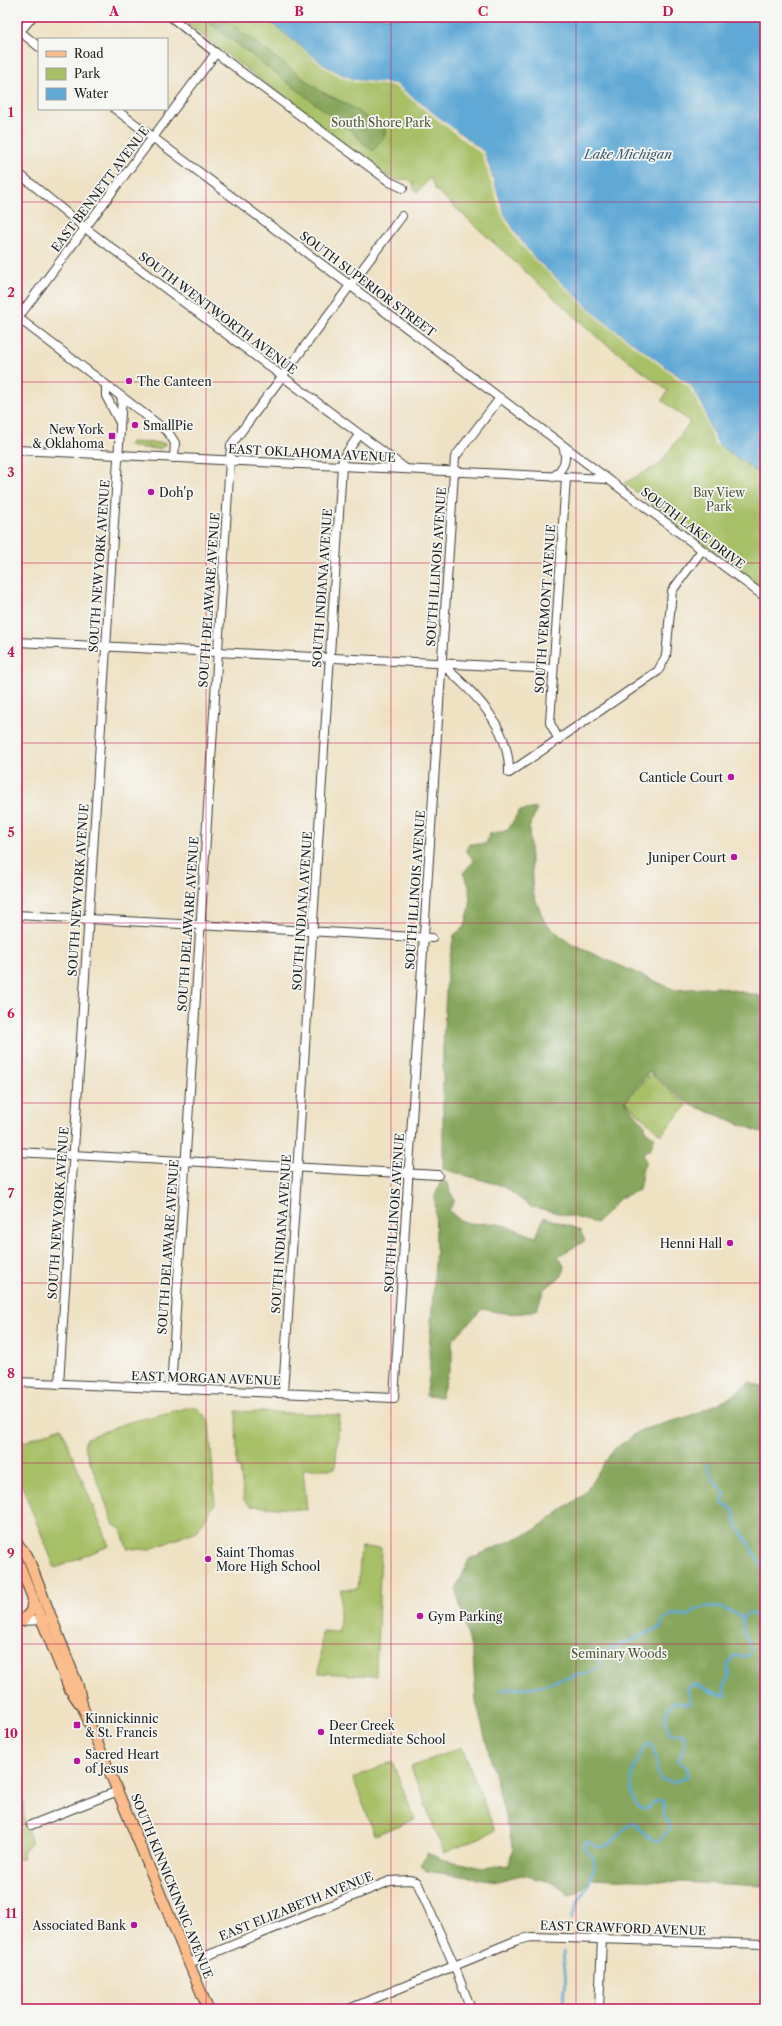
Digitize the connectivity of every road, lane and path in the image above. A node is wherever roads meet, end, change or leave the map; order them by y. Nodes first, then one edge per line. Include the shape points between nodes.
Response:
1 (32, 17) edge
2 (171, 17) edge
3 (18, 32) edge
4 (38, 46) edge
5 (216, 53) junction
6 (116, 110) edge
7 (153, 137) junction
8 (17, 172) edge
9 (403, 188) dead end
10 (402, 216) dead end
11 (85, 228) junction
12 (350, 285) junction
13 (17, 318) edge
14 (282, 376) junction
15 (106, 385) junction
16 (122, 397) junction
17 (500, 398) junction
18 (120, 424) junction
19 (359, 435) junction
20 (562, 446) junction
21 (17, 450) edge
22 (118, 455) junction
23 (174, 458) junction
24 (230, 460) junction
25 (342, 466) junction
26 (407, 470) junction
27 (454, 472) junction
28 (553, 477) junction
29 (566, 478) junction
30 (606, 479) junction
31 (702, 550) junction
32 (765, 597) edge
33 (17, 642) edge
34 (106, 646) junction
35 (218, 652) junction
36 (330, 658) junction
37 (442, 664) junction
38 (553, 669) junction
39 (559, 740) junction
40 (17, 916) edge
41 (88, 919) junction
42 (200, 925) junction
43 (312, 931) junction
44 (428, 938) junction
45 (17, 1152) edge
46 (73, 1155) junction
47 (185, 1160) junction
48 (297, 1167) junction
49 (409, 1172) junction
50 (438, 1175) dead end
51 (17, 1382) edge
52 (59, 1384) junction
53 (171, 1389) junction
54 (283, 1393) junction
55 (394, 1398) joint
56 (17, 1543) edge
57 (17, 1558) edge
58 (33, 1598) junction
59 (46, 1620) junction
60 (19, 1621) edge
61 (118, 1790) junction
62 (31, 1825) dead end
63 (602, 1938) junction
64 (765, 1944) edge
65 (189, 1963) junction
66 (454, 1965) junction
67 (208, 2009) edge
68 (349, 2009) edge
69 (472, 2009) edge
70 (599, 2009) edge

1 - 3 street
2 - 5 street
3 - 4 street
5 - 7 street, EAST BENNETT AVENUE
5 - 9 street via 390,182
6 - 7 street, SOUTH SUPERIOR STREET
7 - 11 street, EAST BENNETT AVENUE
7 - 12 street, SOUTH SUPERIOR STREET
8 - 11 street, SOUTH WENTWORTH AVENUE
10 - 12 street, SOUTH DELAWARE AVENUE
11 - 13 street, EAST BENNETT AVENUE
11 - 14 street, SOUTH WENTWORTH AVENUE
12 - 14 street, SOUTH DELAWARE AVENUE
12 - 17 street, SOUTH SUPERIOR STREET
13 - 15 street
14 - 19 street, SOUTH WENTWORTH AVENUE
14 - 24 street, SOUTH DELAWARE AVENUE via 231,445
15 - 16 street
15 - 18 street via 106,396
16 - 18 street, SOUTH NEW YORK AVENUE
16 - 23 street via 173,437
17 - 20 street, SOUTH SUPERIOR STREET
17 - 27 street, SOUTH ILLINOIS AVENUE via 455,457
18 - 22 street, SOUTH NEW YORK AVENUE
19 - 25 street, SOUTH INDIANA AVENUE via 343,458
19 - 26 street, SOUTH WENTWORTH AVENUE
20 - 28 street via 565,462
20 - 30 street, SOUTH SUPERIOR STREET
21 - 22 street, EAST OKLAHOMA AVENUE
22 - 23 street, EAST OKLAHOMA AVENUE
22 - 34 street, SOUTH NEW YORK AVENUE
23 - 24 street, EAST OKLAHOMA AVENUE
24 - 25 street, EAST OKLAHOMA AVENUE
24 - 35 street, SOUTH DELAWARE AVENUE
25 - 26 street, EAST OKLAHOMA AVENUE
25 - 36 street, SOUTH INDIANA AVENUE
26 - 27 street, EAST OKLAHOMA AVENUE
27 - 28 street, EAST OKLAHOMA AVENUE
27 - 37 street, SOUTH ILLINOIS AVENUE
28 - 29 street, EAST OKLAHOMA AVENUE
29 - 30 street, EAST OKLAHOMA AVENUE
29 - 38 street, SOUTH VERMONT AVENUE
30 - 31 street, SOUTH LAKE DRIVE
31 - 32 street, SOUTH LAKE DRIVE
31 - 39 street via 672,591 666,656 658,671
33 - 34 street
34 - 35 street
34 - 41 street, SOUTH NEW YORK AVENUE
35 - 36 street
35 - 42 street, SOUTH DELAWARE AVENUE
36 - 37 street
36 - 43 street, SOUTH INDIANA AVENUE
37 - 38 street
37 - 39 street via 478,699 493,719 506,744 509,773
37 - 44 street, SOUTH ILLINOIS AVENUE
38 - 39 street, SOUTH VERMONT AVENUE via 550,723
40 - 41 street
41 - 42 street
41 - 46 street, SOUTH NEW YORK AVENUE
42 - 43 street
42 - 47 street, SOUTH DELAWARE AVENUE
43 - 44 street
43 - 48 street, SOUTH INDIANA AVENUE
44 - 49 street, SOUTH ILLINOIS AVENUE
45 - 46 street
46 - 47 street
46 - 52 street, SOUTH NEW YORK AVENUE
47 - 48 street
47 - 53 street, SOUTH DELAWARE AVENUE
48 - 49 street
48 - 54 street, SOUTH INDIANA AVENUE
49 - 50 street
49 - 55 street, SOUTH ILLINOIS AVENUE
51 - 52 street, EAST MORGAN AVENUE
52 - 53 street, EAST MORGAN AVENUE
53 - 54 street, EAST MORGAN AVENUE
54 - 55 street, EAST MORGAN AVENUE
56 - 59 main road, SOUTH KINNICKINNIC AVENUE via 27,1554
57 - 58 main road, SOUTH KINNICKINNIC AVENUE
58 - 59 main road, SOUTH KINNICKINNIC AVENUE
58 - 60 main road via 31,1611
59 - 60 street
59 - 61 main road, SOUTH KINNICKINNIC AVENUE via 78,1686 83,1708
61 - 62 street
61 - 65 main road, SOUTH KINNICKINNIC AVENUE
63 - 64 street, EAST CRAWFORD AVENUE
63 - 66 street, EAST CRAWFORD AVENUE via 532,1937
63 - 70 street
65 - 66 street, EAST ELIZABETH AVENUE via 390,1881 410,1880 417,1882
65 - 67 main road, SOUTH KINNICKINNIC AVENUE
66 - 68 street, EAST CRAWFORD AVENUE
66 - 69 street

